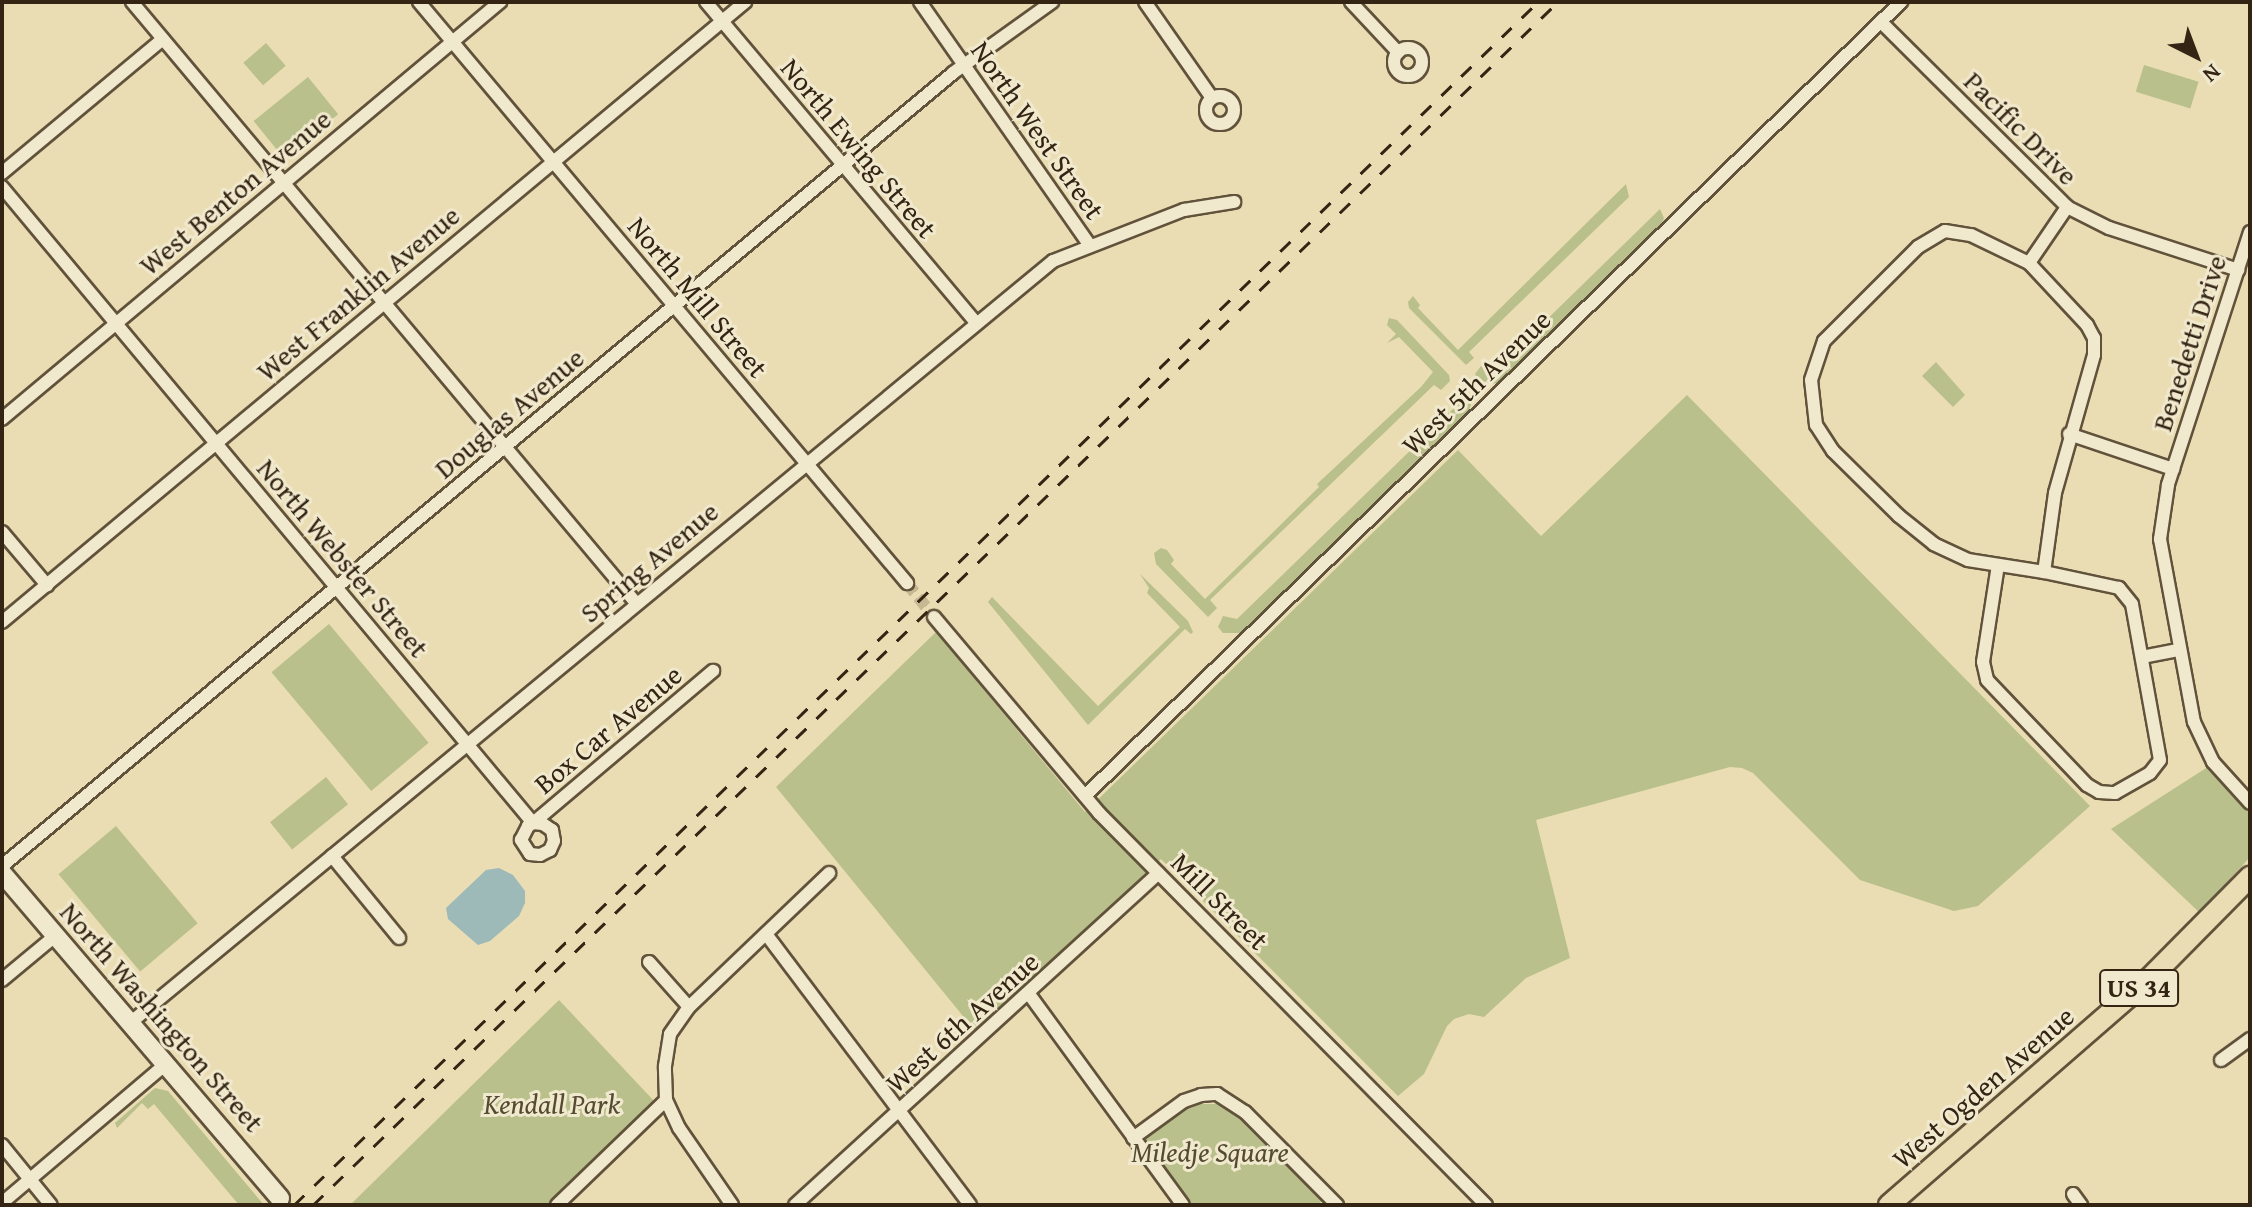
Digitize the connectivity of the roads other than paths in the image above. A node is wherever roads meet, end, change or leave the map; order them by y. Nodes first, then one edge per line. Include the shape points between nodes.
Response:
1 (132, 2) edge
2 (419, 2) edge
3 (500, 2) edge
4 (706, 2) edge
5 (745, 2) edge
6 (920, 2) edge
7 (1052, 2) edge
8 (1145, 2) edge
9 (1351, 2) edge
10 (1901, 2) edge
11 (721, 21) junction
12 (1881, 22) junction
13 (163, 39) junction
14 (452, 41) junction
15 (1398, 52) dead end
16 (963, 65) junction
17 (1212, 98) dead end
18 (553, 161) junction
19 (842, 166) junction
20 (2, 173) edge
21 (283, 183) junction
22 (2, 187) edge
23 (1234, 202) dead end
24 (2067, 207) junction
25 (2250, 232) edge
26 (1090, 246) junction
27 (2029, 263) junction
28 (2238, 270) junction
29 (383, 303) junction
30 (675, 306) junction
31 (976, 323) junction
32 (115, 324) junction
33 (2, 419) edge
34 (2069, 434) junction
35 (216, 443) junction
36 (504, 448) junction
37 (807, 463) junction
38 (2173, 469) junction
39 (2, 532) edge
40 (1998, 565) junction
41 (2044, 572) junction
42 (907, 583) tunnel mouth
43 (47, 585) junction
44 (336, 589) junction
45 (636, 603) junction
46 (934, 617) tunnel mouth
47 (2, 622) edge
48 (2179, 650) junction
49 (2142, 657) junction
50 (713, 671) dead end
51 (467, 744) junction
52 (1085, 796) junction
53 (2250, 803) edge
54 (533, 823) joint
55 (332, 856) junction
56 (2, 866) edge
57 (2, 873) edge
58 (829, 873) dead end
59 (1158, 873) junction
60 (2250, 877) edge
61 (766, 934) junction
62 (55, 936) junction
63 (399, 938) dead end
64 (649, 962) dead end
65 (2, 980) edge
66 (1029, 994) junction
67 (689, 1007) junction
68 (130, 1023) junction
69 (2250, 1039) edge
70 (2221, 1060) dead end
71 (166, 1064) junction
72 (666, 1100) junction
73 (899, 1111) junction
74 (1133, 1138) junction
75 (2, 1145) edge
76 (30, 1179) junction
77 (280, 1198) dead end
78 (2, 1203) edge
79 (51, 1205) edge
80 (557, 1205) edge
81 (732, 1205) edge
82 (795, 1205) edge
83 (970, 1205) edge
84 (1183, 1205) edge
85 (1337, 1205) edge
86 (1486, 1205) edge
87 (1889, 1205) edge

1 - 13 street
2 - 14 street, North Mill Street
3 - 14 street, West Benton Avenue
4 - 11 street, North Ewing Street
5 - 11 street, West Franklin Avenue
6 - 16 street, North West Street
7 - 16 street, Douglas Avenue
8 - 17 street
9 - 15 street
10 - 12 street, West 5th Avenue
11 - 18 street, West Franklin Avenue
11 - 19 street, North Ewing Street
12 - 24 street, Pacific Drive
12 - 52 street, West 5th Avenue
13 - 20 street
13 - 21 street
14 - 18 street, North Mill Street
14 - 21 street, West Benton Avenue
16 - 19 street, Douglas Avenue
16 - 26 street, North West Street
18 - 29 street, West Franklin Avenue
18 - 30 street, North Mill Street
19 - 30 street, Douglas Avenue
19 - 31 street, North Ewing Street
21 - 29 street
21 - 32 street, West Benton Avenue
22 - 32 street, North Webster Street
23 - 26 street, Spring Avenue via 1184,210
24 - 27 street
24 - 28 street, Pacific Drive via 2109,228
25 - 28 street, Benedetti Drive
26 - 31 street, Spring Avenue via 1053,261
27 - 34 street via 2094,338 2094,355
27 - 40 street via 1962,231 1936,234 1833,328 1811,380 1813,411 1823,437 1882,500 1917,533 1951,554
28 - 38 street, Benedetti Drive
29 - 35 street, West Franklin Avenue
29 - 36 street
30 - 36 street, Douglas Avenue
30 - 37 street, North Mill Street
31 - 37 street, Spring Avenue
32 - 33 street, West Benton Avenue
32 - 35 street, North Webster Street
34 - 38 street, Benedetti Drive
34 - 41 street
35 - 43 street, West Franklin Avenue
35 - 44 street, North Webster Street
36 - 44 street, Douglas Avenue
36 - 45 street
37 - 42 street, North Mill Street
37 - 45 street, Spring Avenue
38 - 48 street, Benedetti Drive via 2160,539
39 - 43 street
40 - 41 street
40 - 49 street via 1983,672 1998,696 2099,792 2115,793 2150,773 2160,760
41 - 49 street via 2125,591
43 - 47 street, West Franklin Avenue
44 - 51 street, North Webster Street
44 - 56 street, Douglas Avenue
45 - 51 street, Spring Avenue
46 - 52 street, Mill Street
48 - 49 street
48 - 53 street, Benedetti Drive via 2200,738 2222,774
50 - 54 street, Box Car Avenue
51 - 54 street, North Webster Street
51 - 55 street, Spring Avenue
52 - 59 street, Mill Street
55 - 63 street
55 - 68 street, Spring Avenue
57 - 62 main road, North Washington Street
58 - 61 street
59 - 66 street, West 6th Avenue
59 - 86 street, Mill Street
60 - 87 main road, West Ogden Avenue / US 34 via 2149,979
61 - 67 street
61 - 73 street
62 - 65 street
62 - 68 main road, North Washington Street
64 - 67 street
66 - 73 street, West 6th Avenue
66 - 74 street
67 - 72 street via 668,1043
68 - 71 main road, North Washington Street
69 - 70 street
71 - 76 street
71 - 77 main road, North Washington Street
72 - 80 street
72 - 81 street
73 - 82 street, West 6th Avenue
73 - 83 street
74 - 84 street
74 - 85 street via 1184,1101 1217,1094 1245,1112
75 - 76 street
76 - 78 street
76 - 79 street

